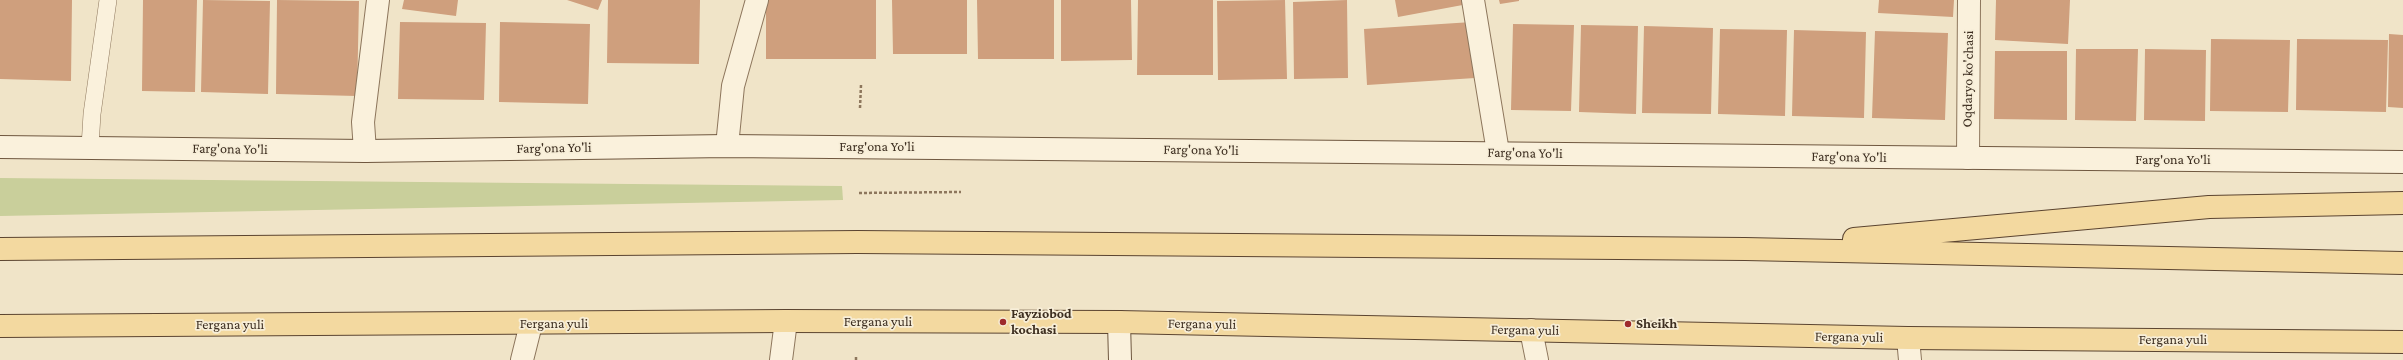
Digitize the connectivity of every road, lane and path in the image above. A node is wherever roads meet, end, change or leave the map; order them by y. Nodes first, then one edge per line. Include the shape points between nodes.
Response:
1 (108, 0) edge
2 (378, 0) edge
3 (757, 0) edge
4 (1473, 0) edge
5 (1969, 0) edge
6 (861, 85) dead end
7 (860, 108) dead end
8 (727, 146) junction
9 (0, 147) edge
10 (90, 147) junction
11 (365, 152) junction
12 (1498, 152) junction
13 (1968, 158) junction
14 (2403, 162) edge
15 (961, 192) dead end
16 (859, 193) dead end
17 (2403, 203) edge
18 (0, 249) edge
19 (1745, 249) junction
20 (2403, 263) edge
21 (786, 321) junction
22 (1119, 322) junction
23 (531, 324) junction
24 (0, 326) edge
25 (1531, 330) junction
26 (1908, 338) junction
27 (2403, 342) edge
28 (522, 360) edge
29 (781, 360) edge
30 (1120, 360) edge
31 (1537, 360) edge
32 (1910, 360) edge

1 - 10 lane via 92,114
2 - 11 street via 363,122
3 - 8 street via 733,86
4 - 12 street
5 - 13 street, Oqdaryo ko'chasi
6 - 7 path
8 - 11 street, Farg'ona Yo'li
8 - 12 street, Farg'ona Yo'li
9 - 10 street, Farg'ona Yo'li
10 - 11 street, Farg'ona Yo'li
12 - 13 street, Farg'ona Yo'li
13 - 14 street, Farg'ona Yo'li
15 - 16 path
17 - 19 main road via 2209,207
18 - 19 main road via 858,242
19 - 20 main road
21 - 22 main road, Fergana yuli
21 - 23 main road, Fergana yuli
21 - 29 street
22 - 25 main road, Fergana yuli
22 - 30 street
23 - 24 main road, Fergana yuli
23 - 28 street
25 - 26 main road, Fergana yuli
25 - 31 street
26 - 27 main road, Fergana yuli
26 - 32 street

